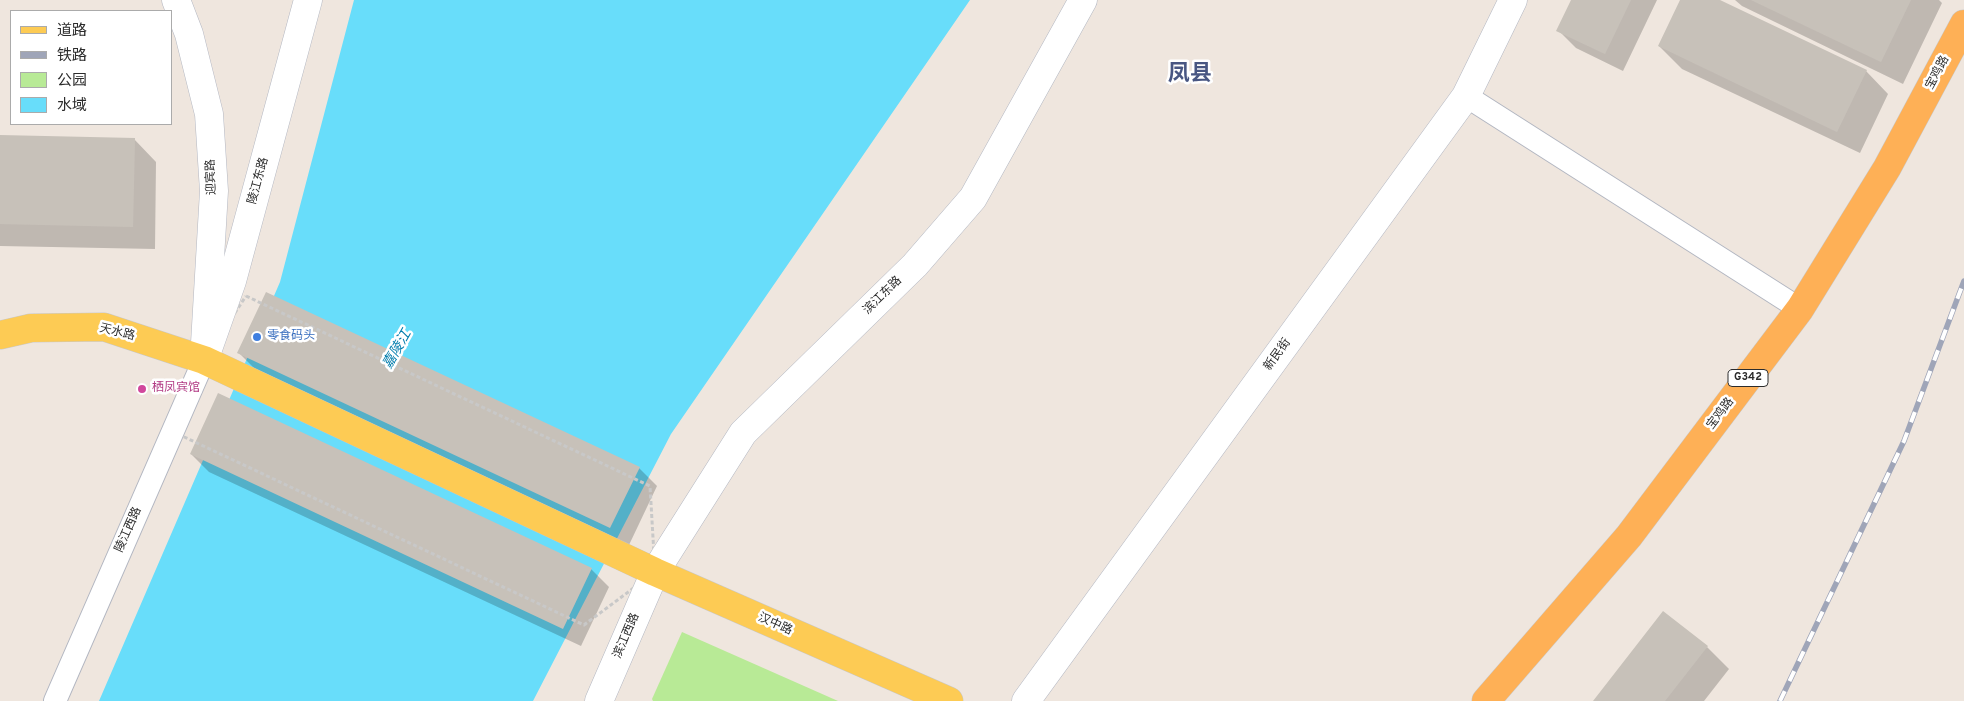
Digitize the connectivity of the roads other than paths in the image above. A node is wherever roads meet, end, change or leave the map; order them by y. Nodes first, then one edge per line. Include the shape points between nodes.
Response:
1 (176, 0) edge
2 (308, 0) edge
3 (1083, 0) edge
4 (1513, 0) edge
5 (1964, 24) edge
6 (1466, 96) junction
7 (1800, 309) junction
8 (0, 334) edge
9 (204, 360) junction
10 (602, 546) joint
11 (655, 572) junction
12 (55, 701) edge
13 (599, 701) edge
14 (949, 701) edge
15 (1026, 701) edge
16 (1486, 701) edge

1 - 9 street, 迎宾路 via 189,34 208,114 214,191
2 - 9 street, 陵江东路 via 232,281
3 - 11 street, 滨江东路 via 973,198 915,265 743,433
4 - 6 street, 新民街
5 - 7 highway, 宝鸡路 / G342 via 1887,168
6 - 7 street
6 - 15 street, 新民街
7 - 16 highway, 宝鸡路 / G342 via 1630,536
8 - 9 main road, 天水路 via 31,328 104,327
9 - 10 main road, 天水路
9 - 12 street, 陵江西路
10 - 11 main road, 汉中路
11 - 13 street, 滨江西路
11 - 14 main road, 汉中路

